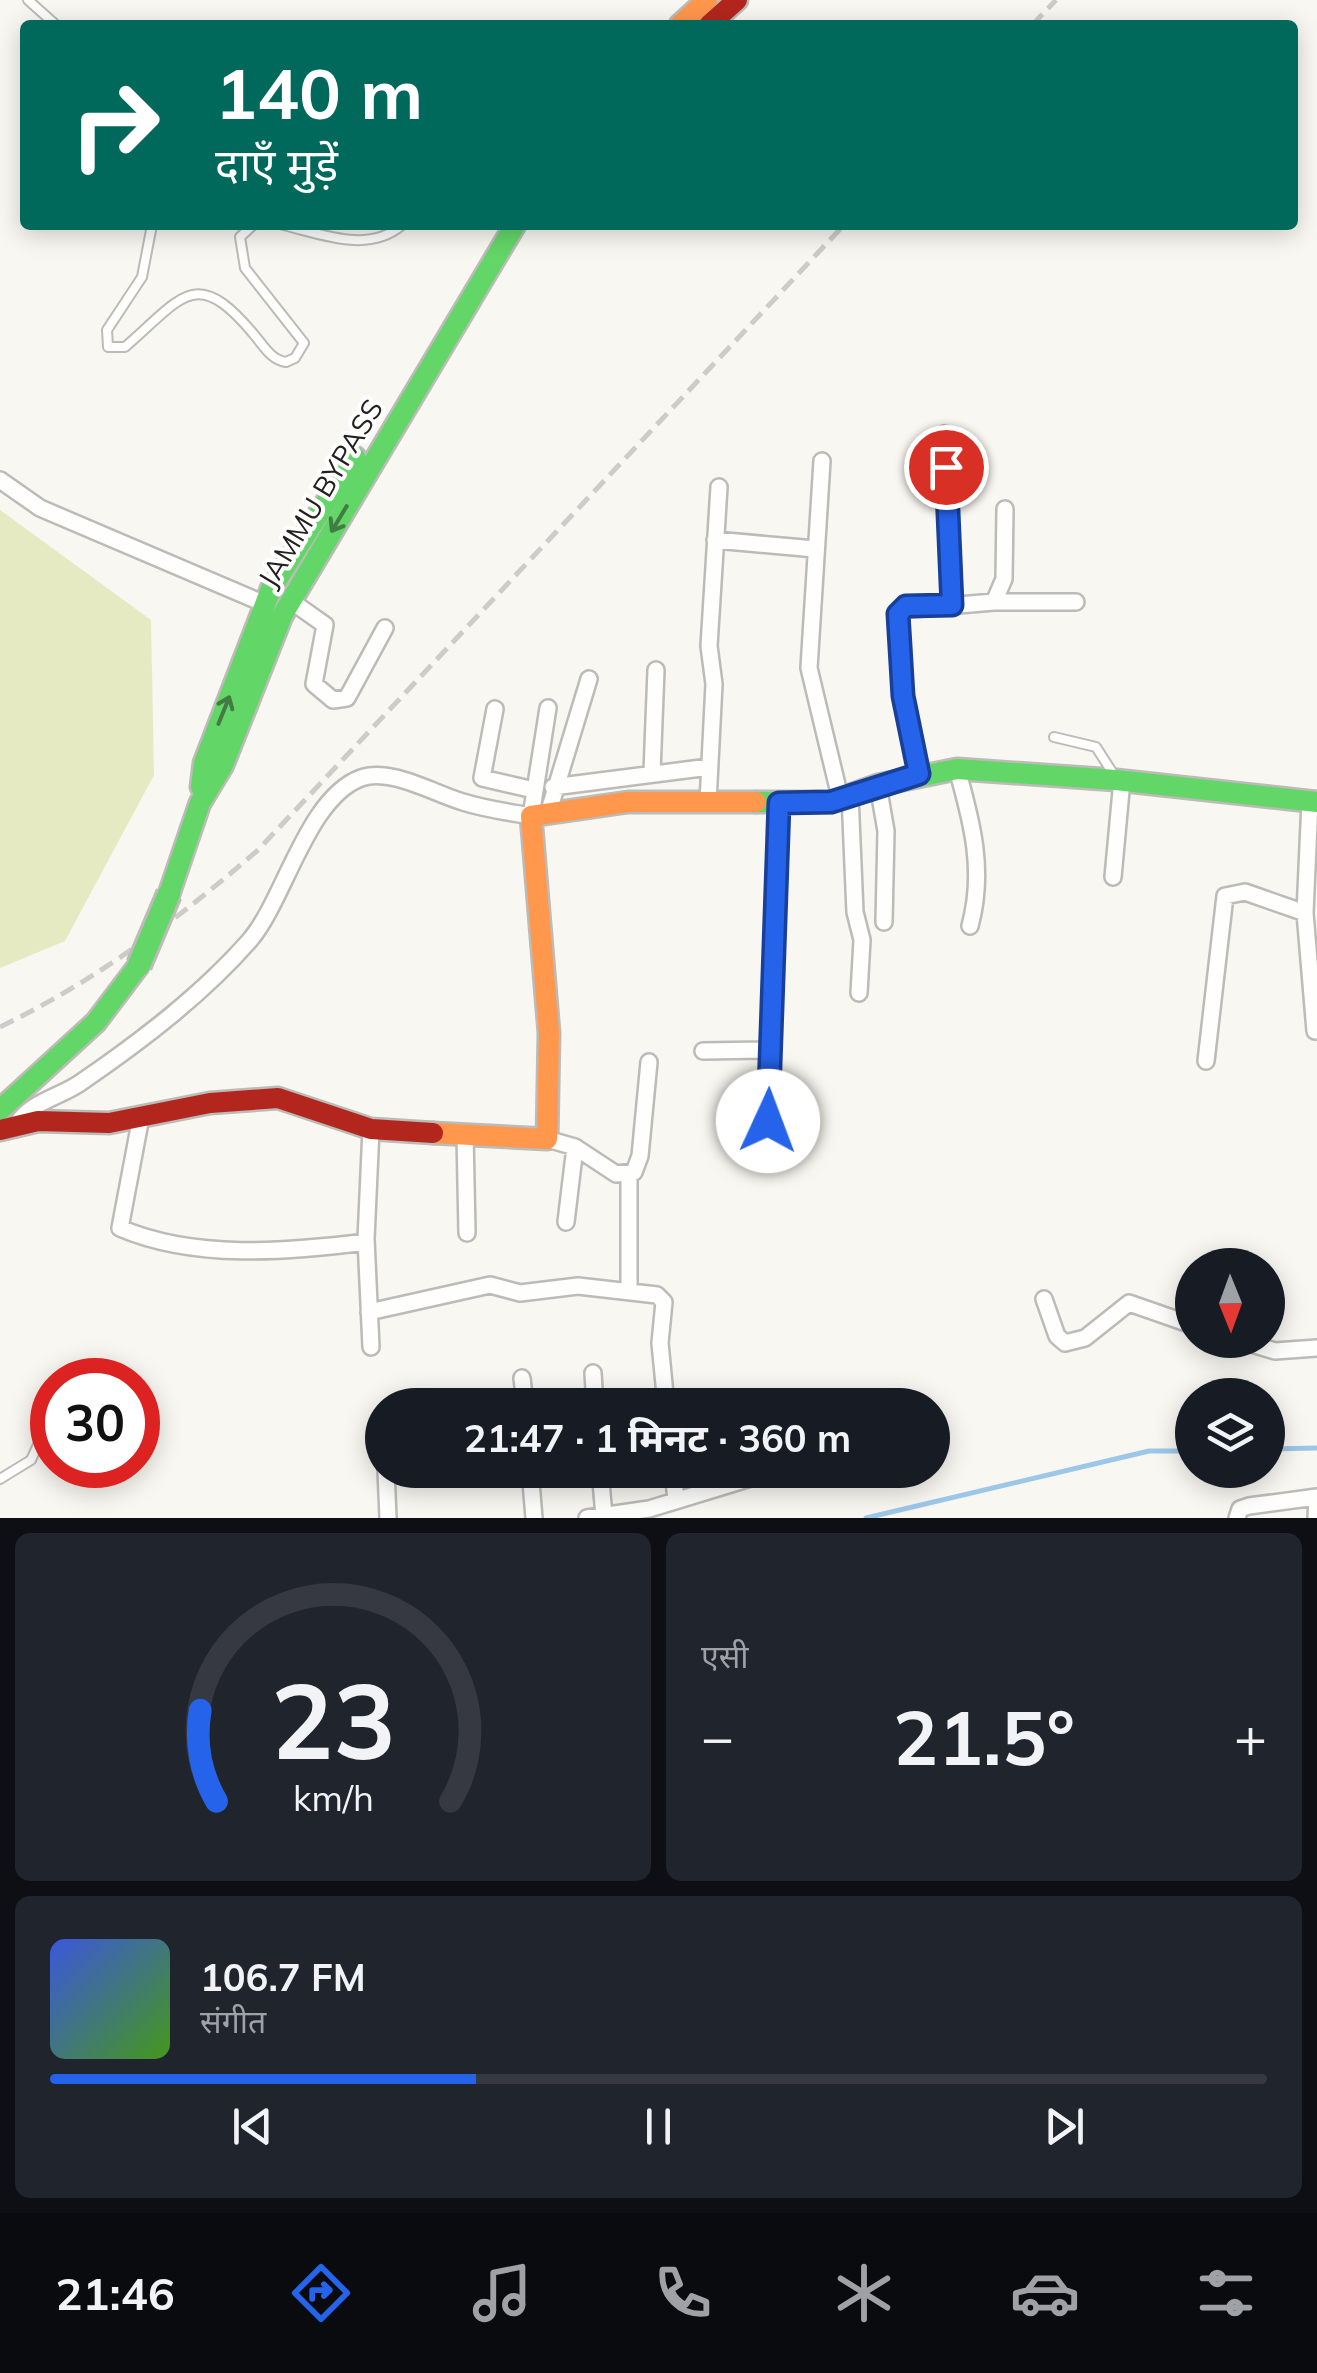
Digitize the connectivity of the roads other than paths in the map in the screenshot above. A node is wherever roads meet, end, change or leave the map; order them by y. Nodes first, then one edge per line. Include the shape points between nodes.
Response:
1 (28, 0) edge
2 (707, 0) edge
3 (737, 0) edge
4 (50, 20) edge
5 (685, 20) edge
6 (715, 20) edge
7 (151, 230) edge
8 (248, 230) edge
9 (305, 230) edge
10 (395, 230) edge
11 (491, 230) edge
12 (513, 230) edge
13 (944, 434) dead end
14 (822, 462) dead end
15 (0, 480) edge
16 (719, 487) dead end
17 (1005, 509) dead end
18 (716, 540) junction
19 (815, 549) junction
20 (291, 601) junction
21 (994, 602) junction
22 (1076, 602) dead end
23 (265, 604) junction
24 (952, 605) junction
25 (385, 628) dead end
26 (656, 670) dead end
27 (589, 678) dead end
28 (548, 708) dead end
29 (495, 709) dead end
30 (1054, 737) dead end
31 (916, 762) junction
32 (957, 769) junction
33 (652, 772) junction
34 (1119, 780) junction
35 (708, 783) junction
36 (878, 784) junction
37 (842, 792) junction
38 (541, 800) junction
39 (1314, 802) edge
40 (200, 803) junction
41 (779, 803) junction
42 (1113, 877) dead end
43 (1305, 913) junction
44 (884, 922) dead end
45 (970, 926) dead end
46 (859, 993) dead end
47 (1315, 1032) edge
48 (770, 1050) junction
49 (703, 1051) dead end
50 (1206, 1061) dead end
51 (649, 1062) dead end
52 (43, 1069) junction
53 (0, 1085) edge
54 (141, 1118) junction
55 (6, 1121) edge
56 (768, 1121) dead end
57 (371, 1129) junction
58 (465, 1134) junction
59 (547, 1139) junction
60 (575, 1148) junction
61 (629, 1175) junction
62 (566, 1222) dead end
63 (467, 1232) dead end
64 (366, 1242) junction
65 (630, 1291) junction
66 (1044, 1298) dead end
67 (369, 1312) junction
68 (1175, 1319) edge
69 (371, 1347) dead end
70 (1317, 1348) edge
71 (1285, 1350) edge
72 (593, 1374) dead end
73 (522, 1378) dead end
74 (523, 1388) edge
75 (594, 1388) edge
76 (664, 1388) edge
77 (30, 1461) edge
78 (0, 1480) edge
79 (387, 1488) edge
80 (532, 1488) edge
81 (602, 1488) edge
82 (674, 1488) edge
83 (711, 1488) edge
84 (1317, 1497) edge
85 (676, 1501) junction
86 (604, 1516) edge
87 (388, 1518) edge
88 (534, 1518) edge
89 (587, 1518) edge
90 (1237, 1518) edge
91 (1316, 1518) edge

1 - 4 lane
2 - 5 main road
3 - 6 main road
7 - 8 lane via 142,277 107,330 108,346 125,347 184,296 205,292 286,362 304,343 245,268 240,237
9 - 10 lane via 358,242
11 - 23 main road, JAMMU BYPASS
12 -> 20 main road, JAMMU BYPASS
13 - 24 street
14 - 19 street
15 - 23 street via 40,508
16 - 18 street
17 - 21 street via 1004,578
18 - 19 street
18 - 35 street
19 - 37 street via 809,668 822,737
20 - 25 street via 325,625 314,684 333,700 347,698
20 - 40 main road, JAMMU BYPASS via 223,765
21 - 22 street
21 - 24 street
40 -> 23 main road, JAMMU BYPASS via 204,763
24 - 31 street via 906,606 898,614
26 - 33 street
27 - 38 street
28 - 38 street
29 - 38 street via 482,778
30 - 34 lane via 1096,746
31 - 32 main road
31 - 36 main road
32 - 34 main road
32 - 45 street via 978,873
33 - 35 street
33 - 38 street
34 - 39 main road
34 - 42 street
35 - 38 main road via 628,802
35 - 41 main road
36 - 37 main road
36 - 44 street via 886,831
37 - 41 main road
37 - 46 street via 862,940
38 - 55 street via 463,802 386,777 355,780 309,832 266,915 239,951 169,1016 78,1085
38 - 59 main road
39 - 43 street
40 - 52 main road, JAMMU BYPASS, bridge via 139,965 102,1020
41 - 48 street
43 - 47 street
43 - 50 street via 1245,892 1225,896
48 - 49 street
48 - 56 street
51 - 61 street via 640,1156
52 - 53 main road, JAMMU BYPASS
52 - 55 main road, JAMMU BYPASS
54 - 55 main road
54 - 57 main road via 210,1102 278,1098
54 - 64 street via 120,1228 183,1246 291,1250
57 - 58 main road
57 - 64 street
58 - 59 main road
58 - 63 street
59 - 60 street
60 - 61 street
60 - 62 street
61 - 65 street
64 - 67 street
65 - 67 street via 578,1286 520,1293 490,1286
65 - 76 street via 664,1302
66 - 68 street via 1065,1344 1085,1338 1130,1303
67 - 69 street
70 - 71 street
72 - 75 street
73 - 74 street
77 - 78 lane
79 - 87 street
80 - 88 street
81 - 86 street
82 - 85 street
83 - 85 street
84 - 90 street via 1249,1506
84 - 91 street
85 - 86 street
86 - 89 street

